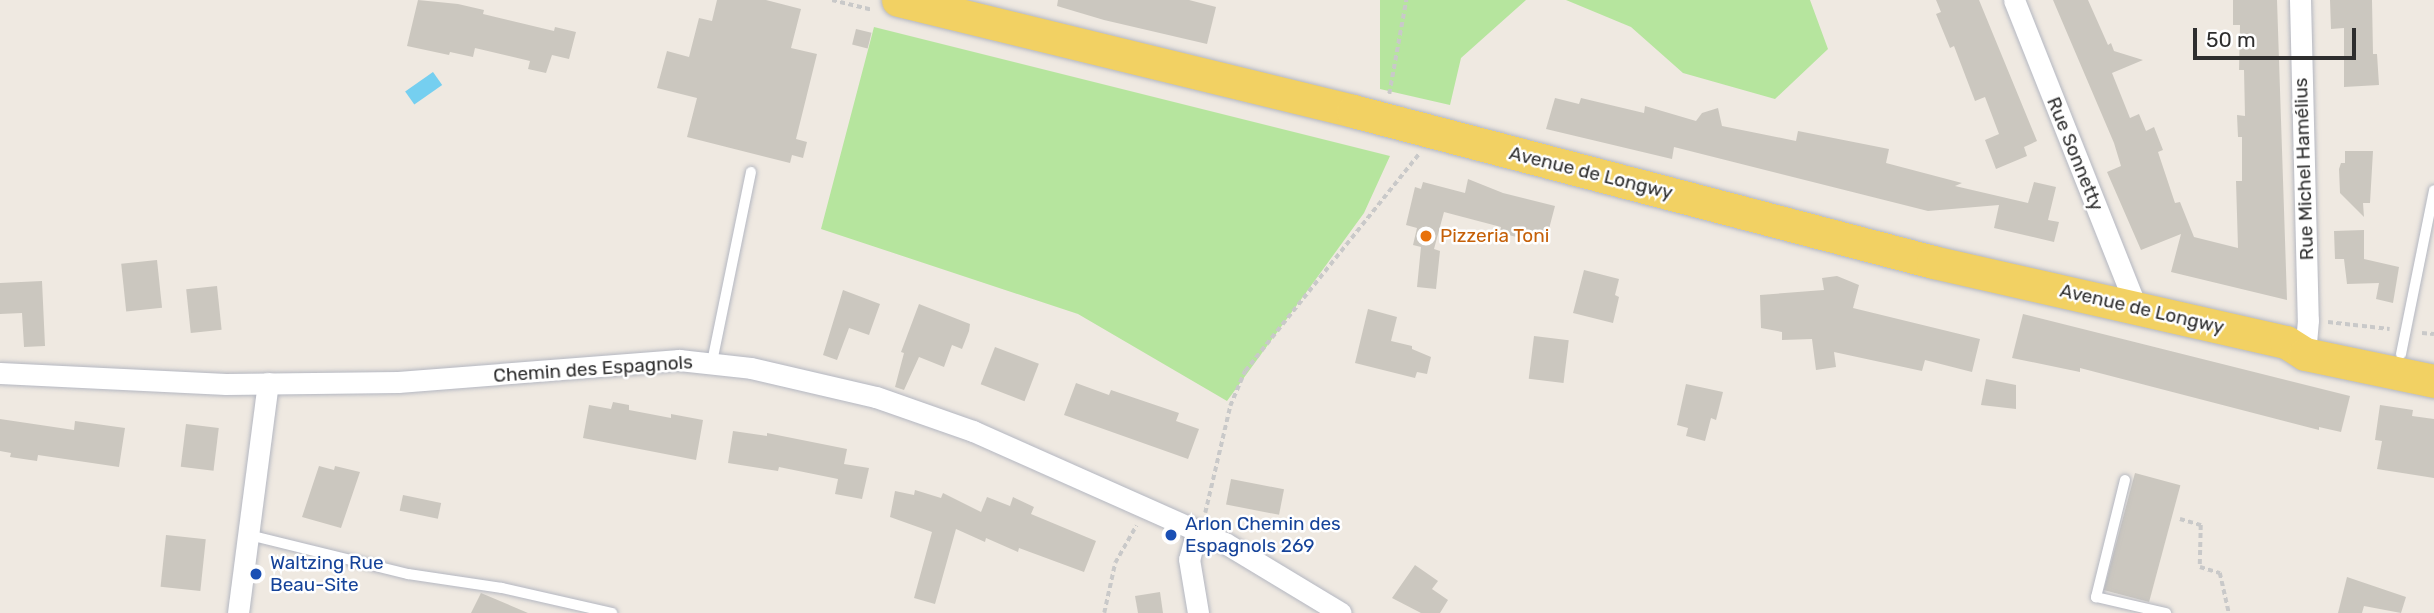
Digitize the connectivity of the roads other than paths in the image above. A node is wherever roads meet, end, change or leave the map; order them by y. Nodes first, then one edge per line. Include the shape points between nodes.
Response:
1 (898, 0) edge
2 (2014, 0) edge
3 (2300, 0) edge
4 (932, 4) edge
5 (751, 172) dead end
6 (2434, 190) edge
7 (2136, 307) junction
8 (2302, 338) junction
9 (2403, 343) junction
10 (712, 362) junction
11 (2434, 362) edge
12 (0, 373) edge
13 (2434, 381) edge
14 (268, 383) junction
15 (2125, 480) dead end
16 (1197, 530) junction
17 (248, 535) junction
18 (237, 613) edge
19 (611, 613) edge
20 (1198, 613) edge
21 (1341, 613) edge
22 (2166, 613) edge

1 - 4 main road, Avenue de Longwy
2 - 7 street, Rue Sonnetty
3 - 8 street, Rue Michel Hamélius
4 - 7 main road, Avenue de Longwy via 1933,262
5 - 10 lane
6 - 9 lane
7 - 8 main road, Avenue de Longwy
8 - 9 main road, Avenue de Longwy
8 - 13 main road, Avenue de Longwy
9 - 11 main road, Avenue de Longwy
10 - 14 street, Chemin des Espagnols via 666,361 398,382
10 - 16 street, Chemin des Espagnols via 783,374 922,412
12 - 14 street, Chemin des Espagnols
14 - 17 street
15 - 22 lane via 2096,597
16 - 20 street via 1189,559
16 - 21 street, Chemin des Espagnols
17 - 18 street
17 - 19 lane via 408,574 502,588

